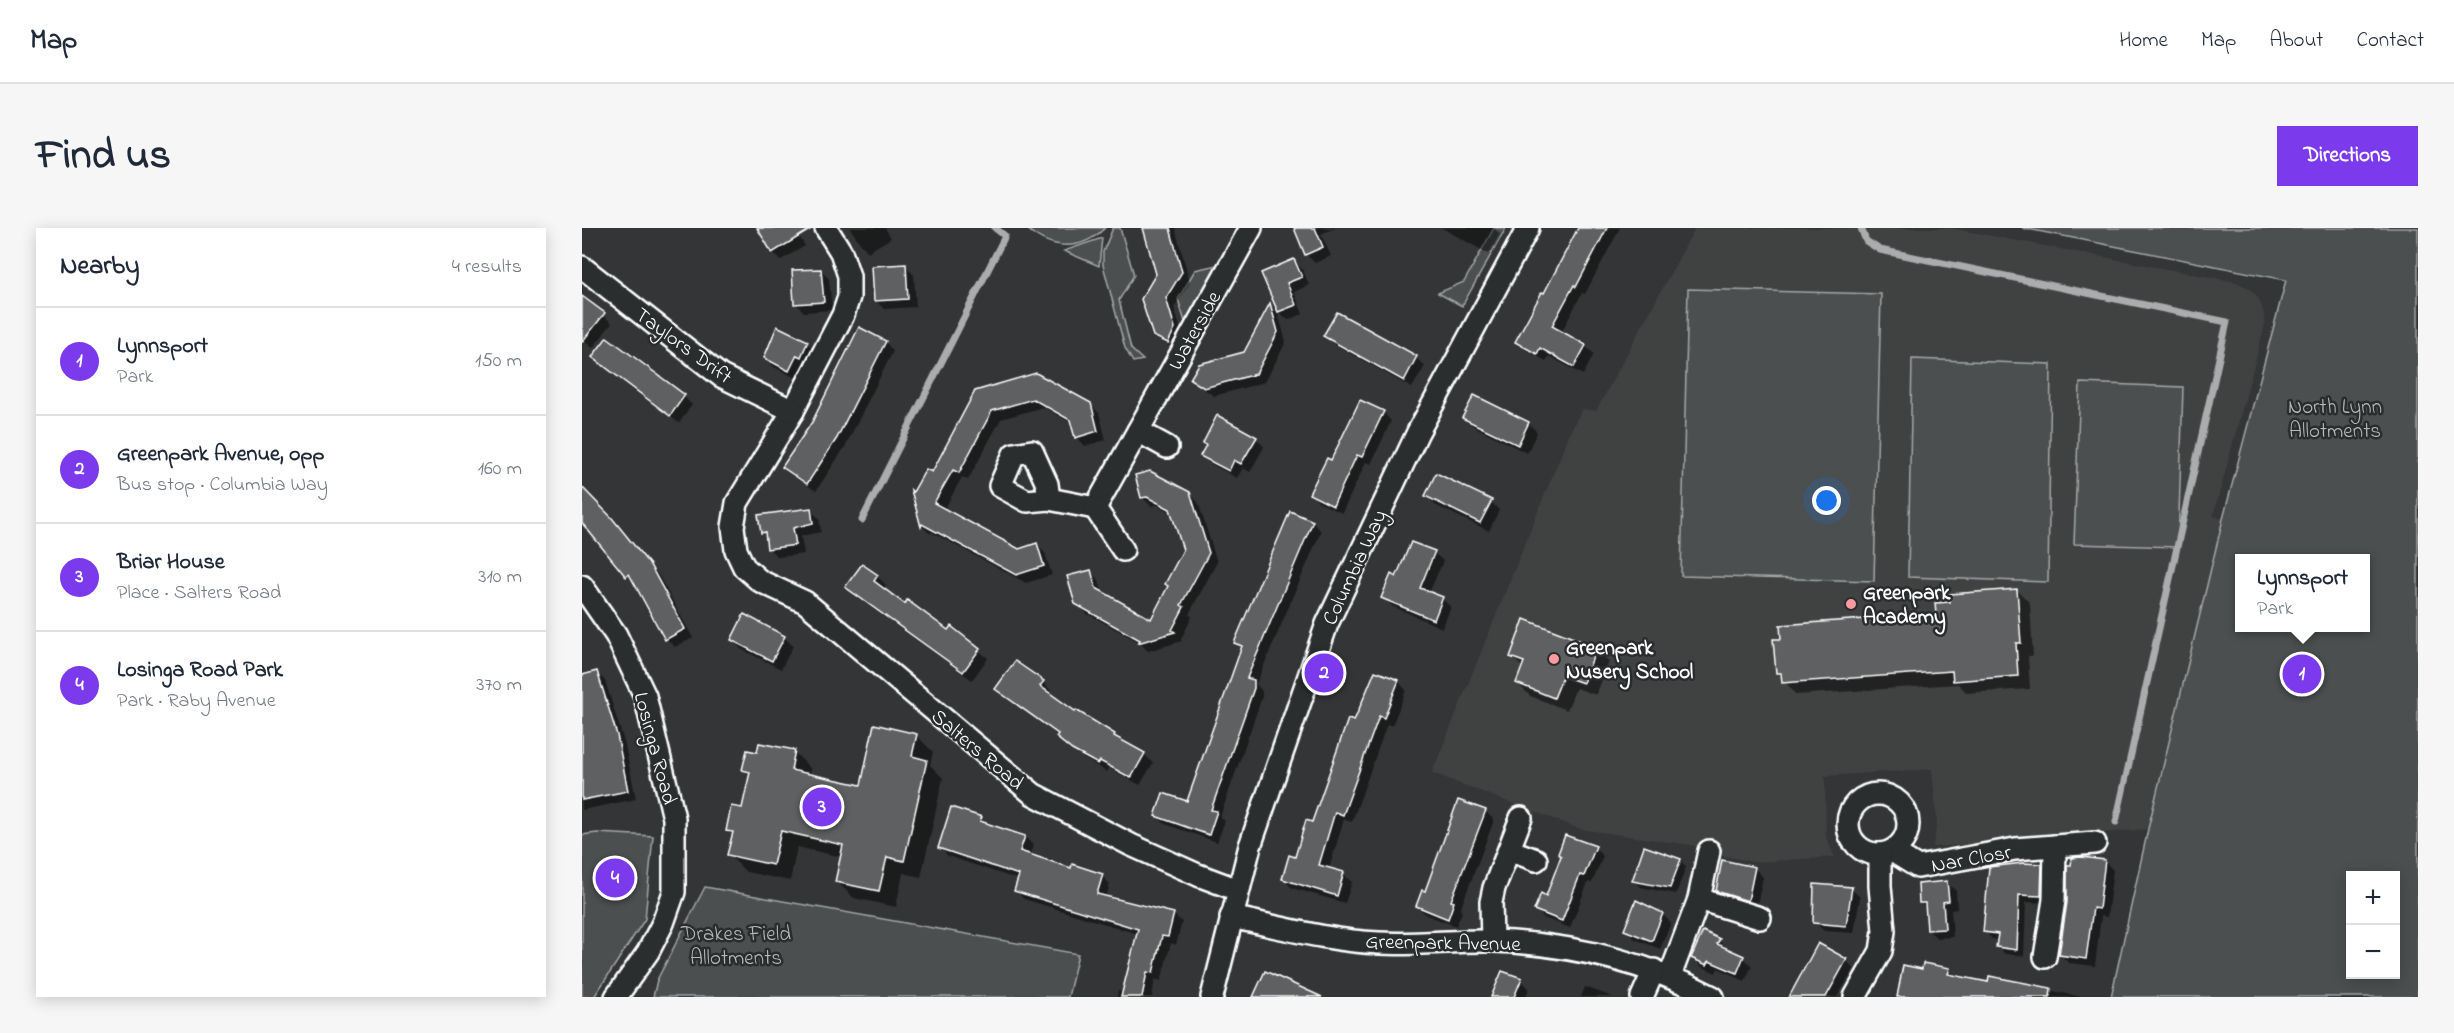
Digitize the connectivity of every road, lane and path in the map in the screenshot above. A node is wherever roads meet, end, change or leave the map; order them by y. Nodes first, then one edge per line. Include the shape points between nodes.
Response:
1 (826, 228) edge
2 (1251, 228) edge
3 (1528, 228) edge
4 (582, 267) edge
5 (793, 411) junction
6 (1138, 431) junction
7 (1167, 447) dead end
8 (1049, 499) dead end
9 (1095, 508) junction
10 (1124, 550) dead end
11 (582, 586) edge
12 (1521, 818) dead end
13 (2095, 843) dead end
14 (2055, 846) junction
15 (1509, 850) junction
16 (1709, 851) dead end
17 (1536, 860) dead end
18 (1238, 890) junction
19 (1699, 899) junction
20 (1231, 916) junction
21 (1760, 918) dead end
22 (1492, 941) junction
23 (2045, 957) dead end
24 (1662, 973) junction
25 (1862, 995) edge
26 (616, 997) edge
27 (1212, 997) edge
28 (1642, 997) edge
29 (1713, 997) edge

1 - 5 street via 841,252 849,276 849,297
2 - 6 street, Waterside
3 - 18 street, Columbia Way via 1418,432 1326,624
4 - 5 street, Taylors Drift via 721,376
5 - 18 street, Salters Road via 737,503 733,527 736,550 744,567 760,581 805,602 1033,794 1131,845
6 - 7 street
6 - 9 street, Waterside
8 - 9 street
9 - 10 street
11 - 26 street, Losinga Road via 616,635 645,696 674,818 674,892 648,952
12 - 15 street
13 - 14 street, Nar Closr
14 - 23 street via 2054,900
14 - 25 street, Nar Closr via 2015,849 1918,867 1886,853 1880,886 1884,931 1881,951
15 - 17 street
15 - 22 street via 1491,902
16 - 19 street
18 - 20 street, Columbia Way
19 - 21 street
19 - 24 street
20 - 22 street, Greenpark Avenue via 1322,937 1379,944
20 - 27 street, Columbia Way
22 - 24 street, Greenpark Avenue via 1575,949
24 - 28 street
24 - 29 street, Greenpark Avenue

